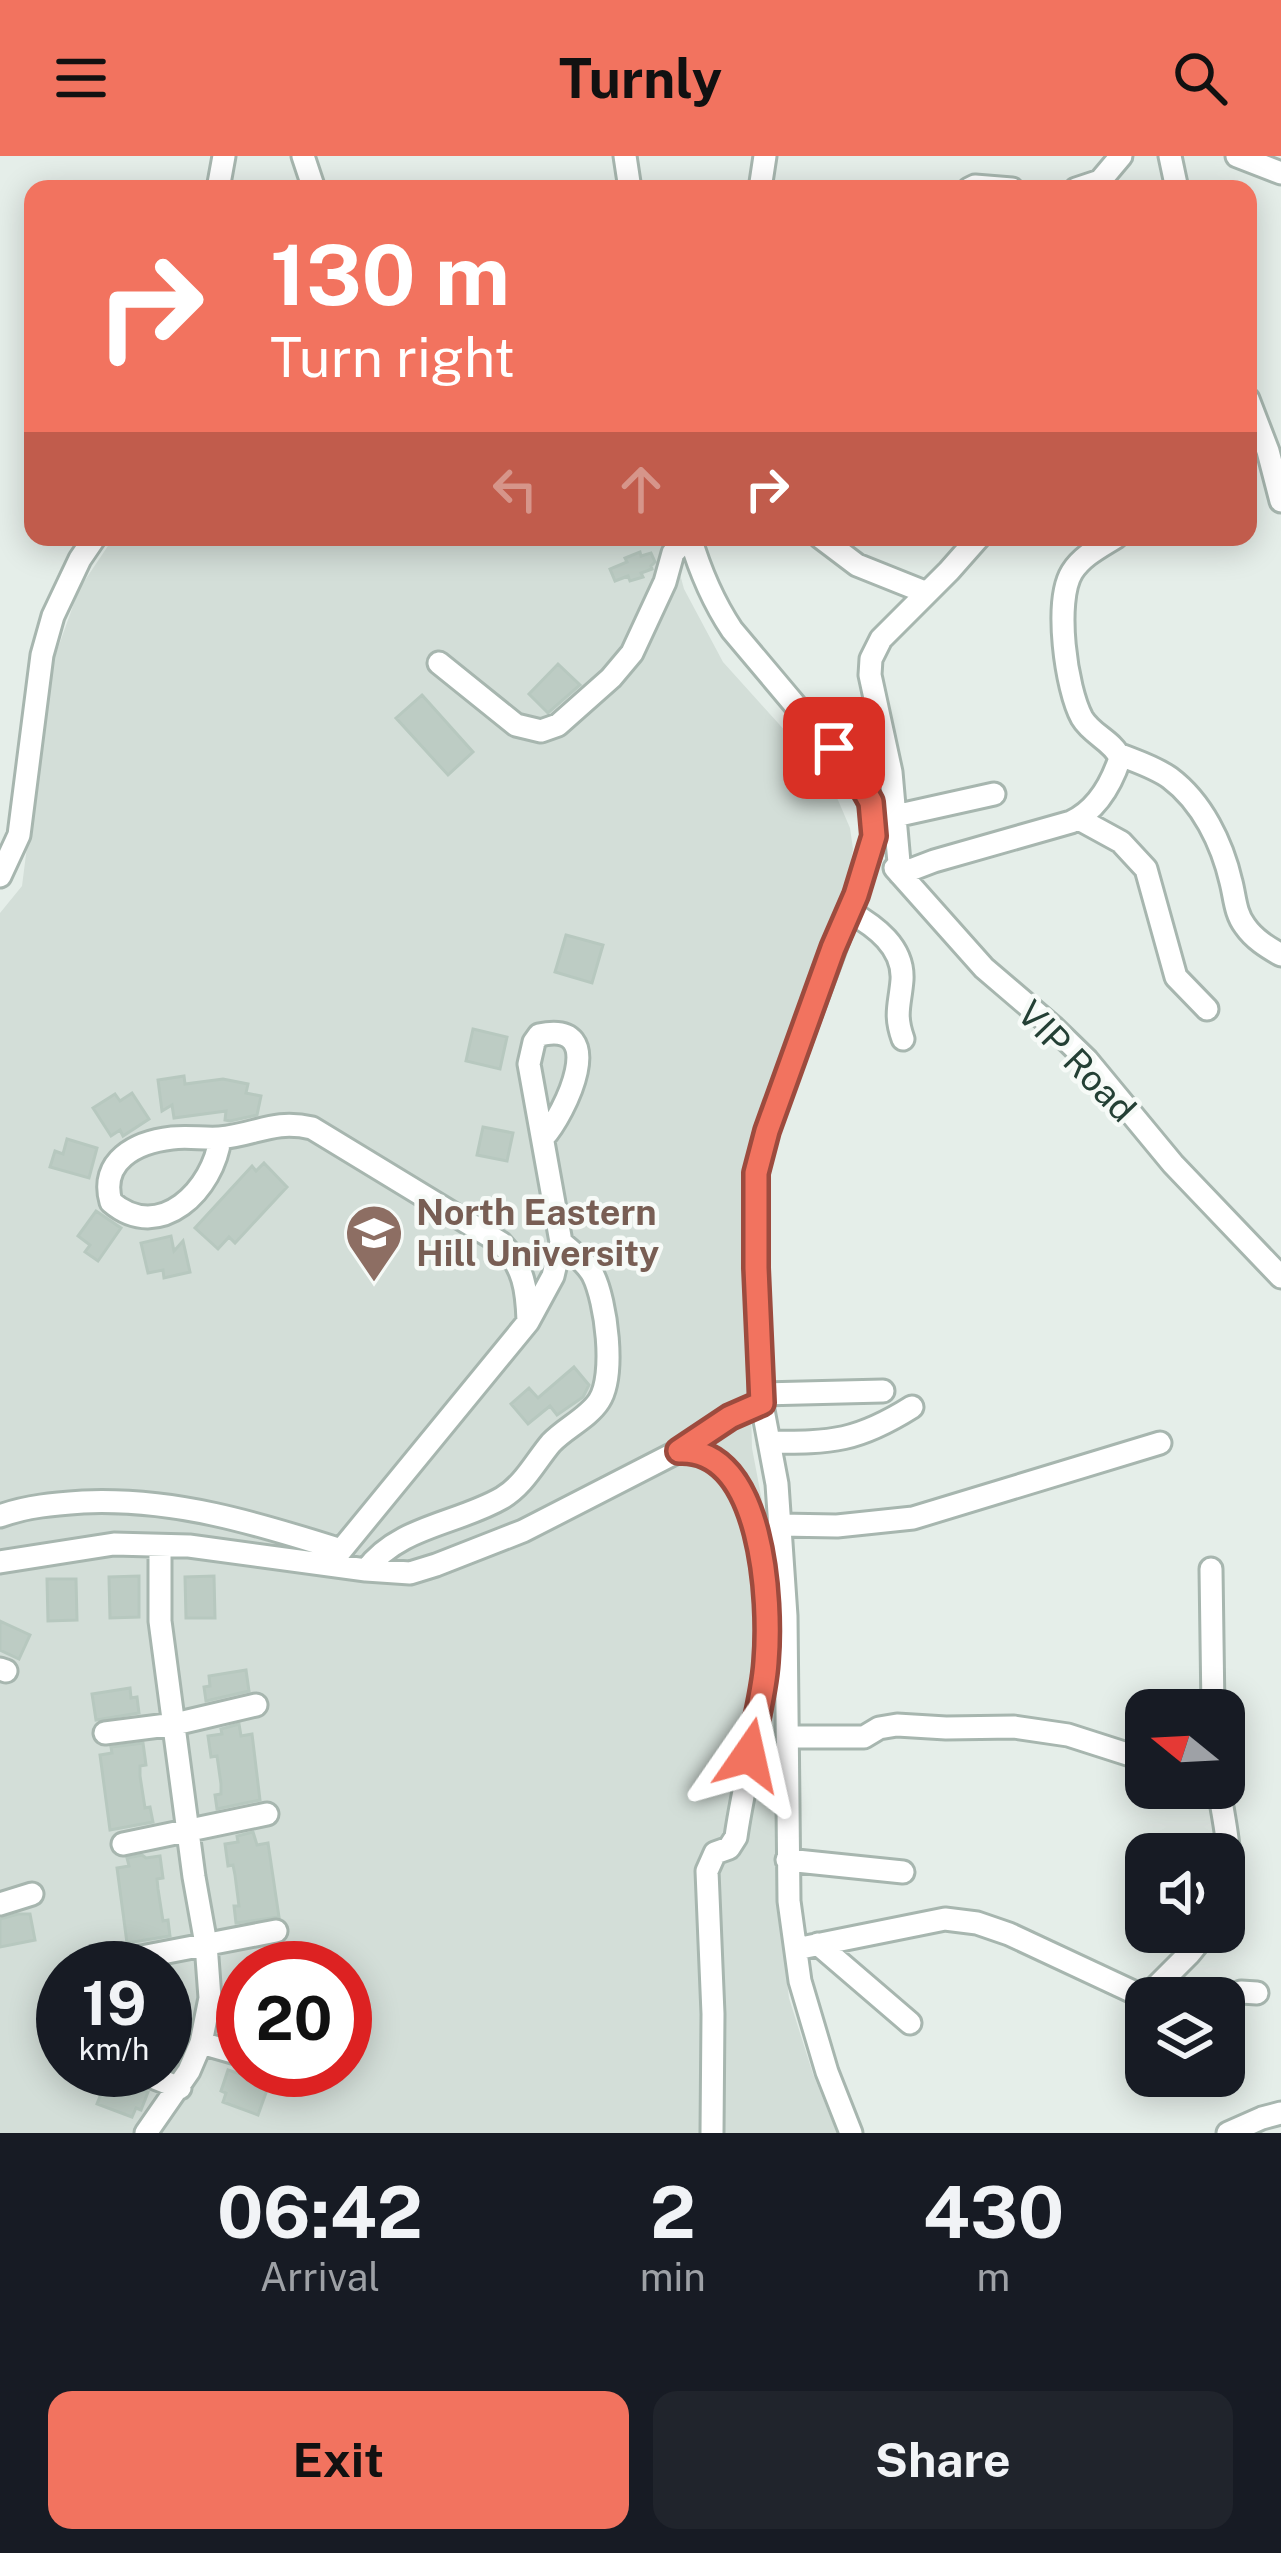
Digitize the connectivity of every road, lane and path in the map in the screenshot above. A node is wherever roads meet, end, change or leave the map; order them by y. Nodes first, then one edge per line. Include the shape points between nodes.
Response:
1 (1121, 156) edge
2 (1247, 158) edge
3 (1281, 173) edge
4 (1101, 180) edge
5 (1257, 422) edge
6 (1281, 502) edge
7 (89, 546) edge
8 (680, 546) edge
9 (692, 546) edge
10 (832, 546) edge
11 (971, 546) edge
12 (1102, 546) edge
13 (927, 593) junction
14 (439, 663) dead end
15 (1118, 754) junction
16 (994, 794) dead end
17 (895, 816) junction
18 (1079, 819) junction
19 (873, 846) junction
20 (900, 874) junction
21 (0, 876) edge
22 (850, 912) junction
23 (1281, 956) edge
24 (1207, 1009) dead end
25 (903, 1039) dead end
26 (220, 1138) junction
27 (543, 1138) dead end
28 (560, 1243) junction
29 (1281, 1276) edge
30 (528, 1322) junction
31 (883, 1391) dead end
32 (761, 1399) junction
33 (912, 1407) dead end
34 (769, 1442) junction
35 (1160, 1443) dead end
36 (679, 1451) junction
37 (0, 1516) edge
38 (780, 1525) junction
39 (160, 1546) junction
40 (335, 1557) junction
41 (0, 1562) edge
42 (1211, 1569) dead end
43 (366, 1570) junction
44 (1214, 1689) edge
45 (256, 1705) dead end
46 (176, 1724) junction
47 (105, 1733) dead end
48 (789, 1737) junction
49 (1125, 1753) edge
50 (267, 1814) dead end
51 (189, 1829) junction
52 (123, 1844) dead end
53 (787, 1860) junction
54 (903, 1872) dead end
55 (32, 1894) dead end
56 (0, 1904) edge
57 (276, 1930) dead end
58 (206, 1944) junction
59 (192, 1947) edge
60 (807, 1947) junction
61 (1190, 1953) edge
62 (1166, 1977) edge
63 (1125, 1989) edge
64 (1245, 1992) edge
65 (1257, 1993) dead end
66 (910, 2023) dead end
67 (201, 2043) junction
68 (216, 2047) edge
69 (192, 2061) edge
70 (172, 2097) edge
71 (1281, 2113) edge
72 (146, 2133) edge
73 (712, 2133) edge
74 (850, 2133) edge
75 (1228, 2133) edge

1 - 4 street
2 - 3 street
5 - 6 street
7 - 21 street via 42,655 19,835
8 - 14 street via 632,653 558,725 516,725
9 - 19 street via 732,630 859,781 871,802
10 - 13 street via 856,565
11 - 13 street
12 - 15 street via 1069,577 1064,622 1079,712
13 - 17 street via 871,658
15 - 18 street via 1109,786
15 - 23 street via 1184,791 1221,850 1243,924
16 - 17 street
17 - 20 street
18 - 20 street
18 - 24 street via 1121,842 1146,869 1176,976
19 - 20 street, VIP Road
19 - 22 street
20 - 29 street, VIP Road via 984,968 1087,1060
22 - 25 street via 880,931 897,957
22 - 32 street via 756,1173
26 - 26 street via 152,1141 126,1153 109,1179 110,1202 137,1216 179,1207 208,1176
26 - 30 street via 295,1124 364,1158 501,1243 522,1271
27 - 28 street
28 - 30 street
28 - 43 street via 588,1267 605,1320 608,1379 599,1402 504,1496 396,1541
30 - 40 street
31 - 32 street
32 - 34 street
32 - 36 street
33 - 34 street via 861,1435
34 - 38 street
35 - 38 street via 914,1518
36 - 43 street via 523,1531 436,1565 410,1573
36 - 73 street via 713,1461 743,1496 759,1544 767,1625 736,1838 707,1871
37 - 40 street via 50,1504 173,1504 238,1518
38 - 48 street
39 - 40 street
39 - 41 street via 114,1544
39 - 46 street via 160,1621
40 - 43 street
42 - 44 street
45 - 46 street
46 - 47 street
46 - 51 street
48 - 49 street via 864,1737 897,1725 1015,1726
48 - 53 street
50 - 51 street
51 - 52 street
51 - 58 street
53 - 54 street
53 - 60 street via 789,1901
55 - 56 street
57 - 58 street
58 - 59 street
58 - 67 street via 210,1998
60 - 63 street via 960,1919
60 - 66 street
60 - 74 street via 800,1982
61 - 62 street
64 - 65 street
67 - 68 street
67 - 69 street
70 - 72 street
71 - 75 street

